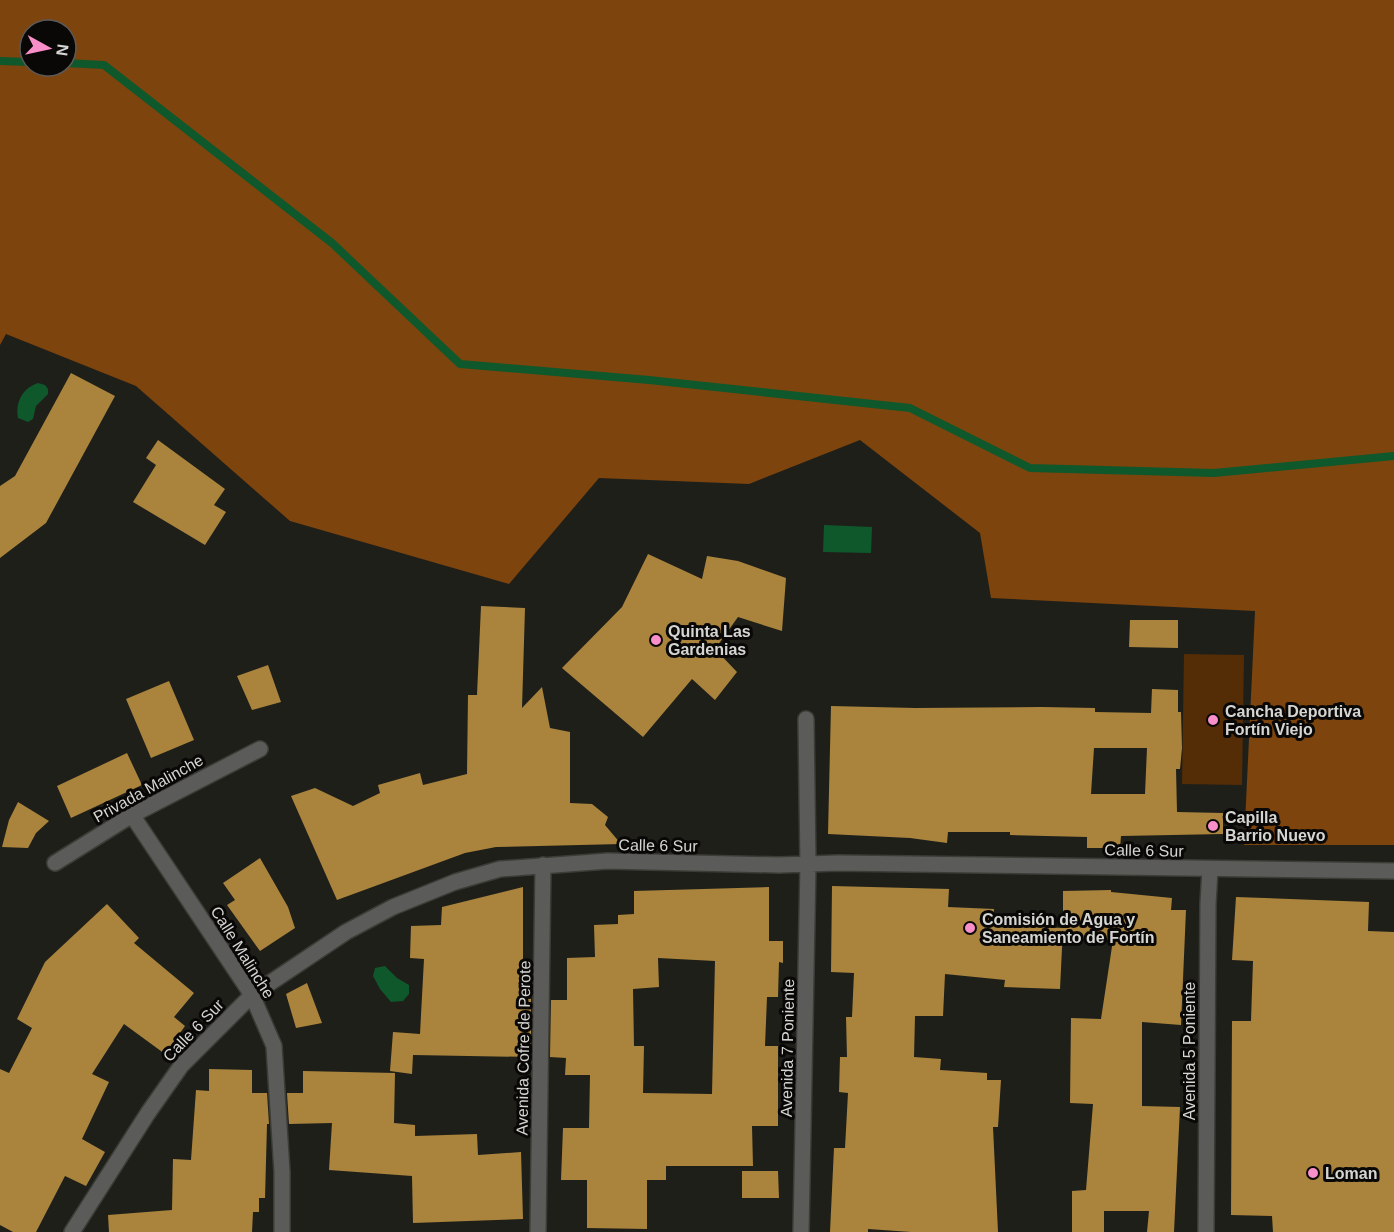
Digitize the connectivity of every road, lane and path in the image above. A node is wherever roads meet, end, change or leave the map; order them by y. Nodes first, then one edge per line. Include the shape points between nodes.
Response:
1 (806, 719) dead end
2 (260, 749) dead end
3 (132, 815) junction
4 (55, 862) dead end
5 (543, 865) junction
6 (808, 865) junction
7 (1210, 869) junction
8 (1394, 872) edge
9 (252, 995) junction
10 (72, 1232) edge
11 (282, 1232) edge
12 (538, 1232) edge
13 (801, 1232) edge
14 (1206, 1232) edge

1 - 6 street, Avenida 7 Poniente
2 - 3 street, Privada Malinche
3 - 4 street, Privada Malinche
3 - 9 street, Calle Malinche
5 - 6 street, Calle 6 Sur via 608,861
5 - 9 street, Calle 6 Sur via 501,869 393,907 346,932
5 - 12 street, Avenida Cofre de Perote
6 - 7 street, Calle 6 Sur
6 - 13 street, Avenida 7 Poniente
7 - 8 street, Calle 6 Sur
7 - 14 street, Avenida 5 Poniente
9 - 10 street, Calle 6 Sur via 181,1066
9 - 11 street, Calle Malinche via 274,1046

